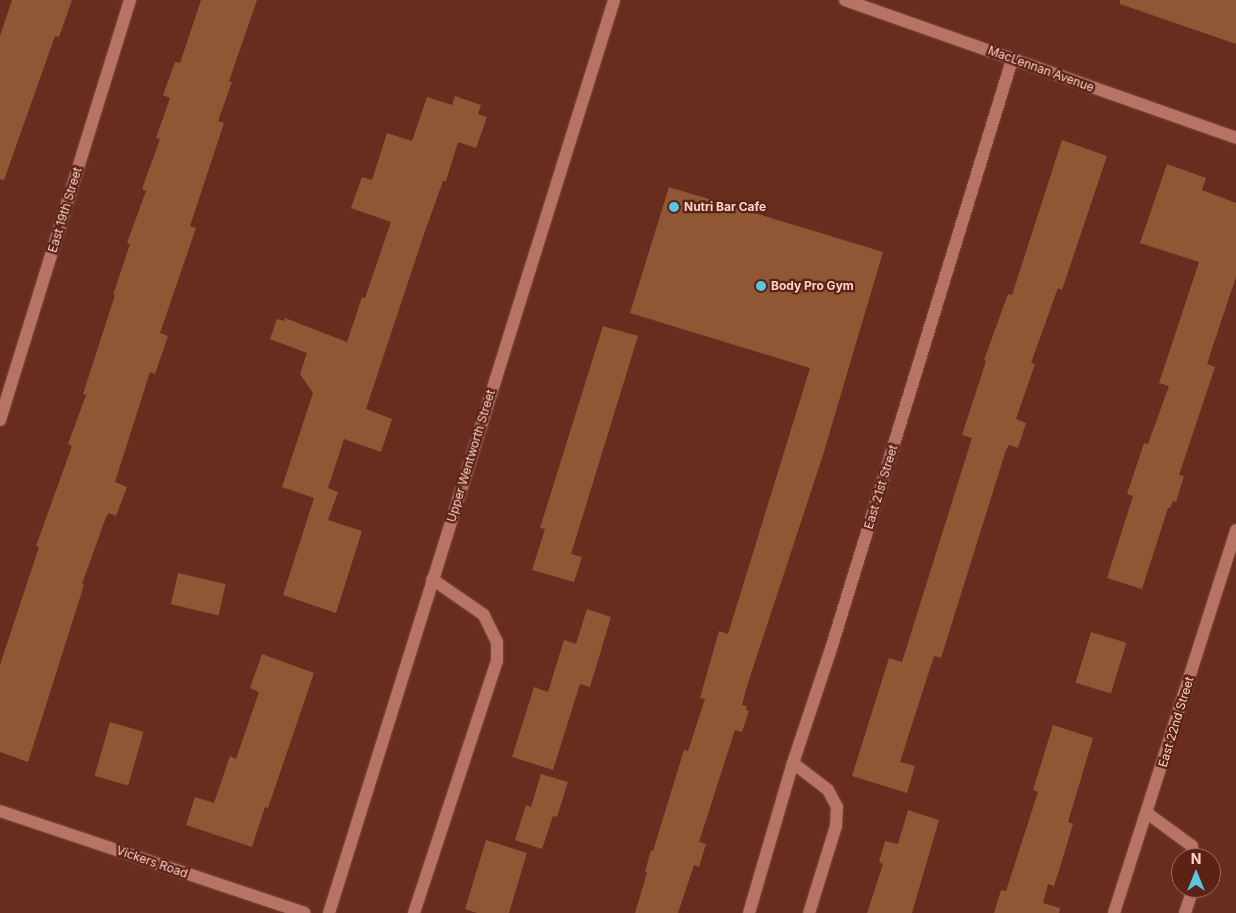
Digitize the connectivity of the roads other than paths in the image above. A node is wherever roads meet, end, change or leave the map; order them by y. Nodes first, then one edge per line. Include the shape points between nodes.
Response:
1 (130, 0) edge
2 (614, 0) edge
3 (845, 0) edge
4 (1012, 60) junction
5 (1236, 138) edge
6 (0, 420) edge
7 (1236, 530) edge
8 (432, 579) junction
9 (793, 763) junction
10 (0, 811) edge
11 (1147, 813) junction
12 (1192, 848) edge
13 (1189, 898) edge
14 (304, 913) edge
15 (330, 913) edge
16 (414, 913) edge
17 (749, 913) edge
18 (809, 913) edge
19 (1114, 913) edge
20 (1184, 913) edge

1 - 6 street, East 19th Street
2 - 8 street, Upper Wentworth Street
3 - 4 street, MacLennan Avenue
4 - 5 street, MacLennan Avenue
4 - 9 street, East 21st Street
7 - 11 street, East 22nd Street
8 - 15 street, Upper Wentworth Street
8 - 16 street via 484,615 497,642 497,661
9 - 17 street, East 21st Street
9 - 18 street via 828,790 837,807 836,826
10 - 14 street, Vickers Road
11 - 12 street
11 - 19 street, East 22nd Street
13 - 20 street

